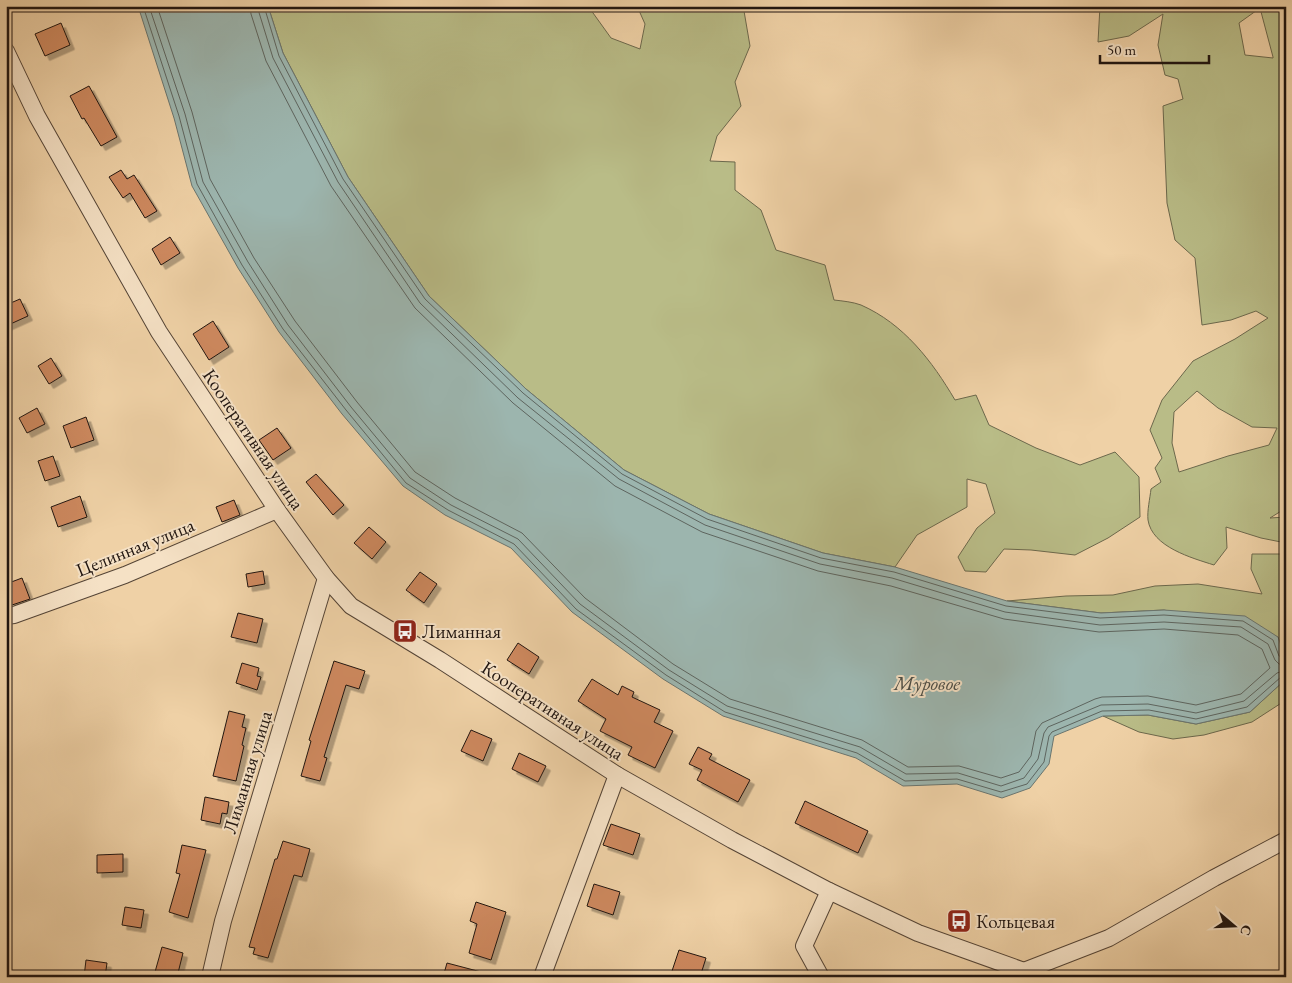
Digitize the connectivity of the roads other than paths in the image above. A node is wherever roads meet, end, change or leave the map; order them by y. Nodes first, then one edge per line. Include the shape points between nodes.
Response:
1 (6, 50) edge
2 (277, 510) junction
3 (326, 578) junction
4 (6, 616) edge
5 (617, 775) junction
6 (1286, 840) edge
7 (829, 891) junction
8 (1028, 974) edge
9 (210, 977) edge
10 (542, 977) edge
11 (821, 977) edge

1 - 2 street, Кооперативная улица via 37,116 159,332
2 - 3 street, Кооперативная улица
2 - 4 street, Целинная улица via 125,575
3 - 5 street, Кооперативная улица via 351,606
3 - 9 street, Лиманная улица via 223,921
5 - 7 street, Кооперативная улица
5 - 10 street
6 - 8 street via 1109,938
7 - 8 street, Кооперативная улица via 918,933
7 - 11 street via 804,946

